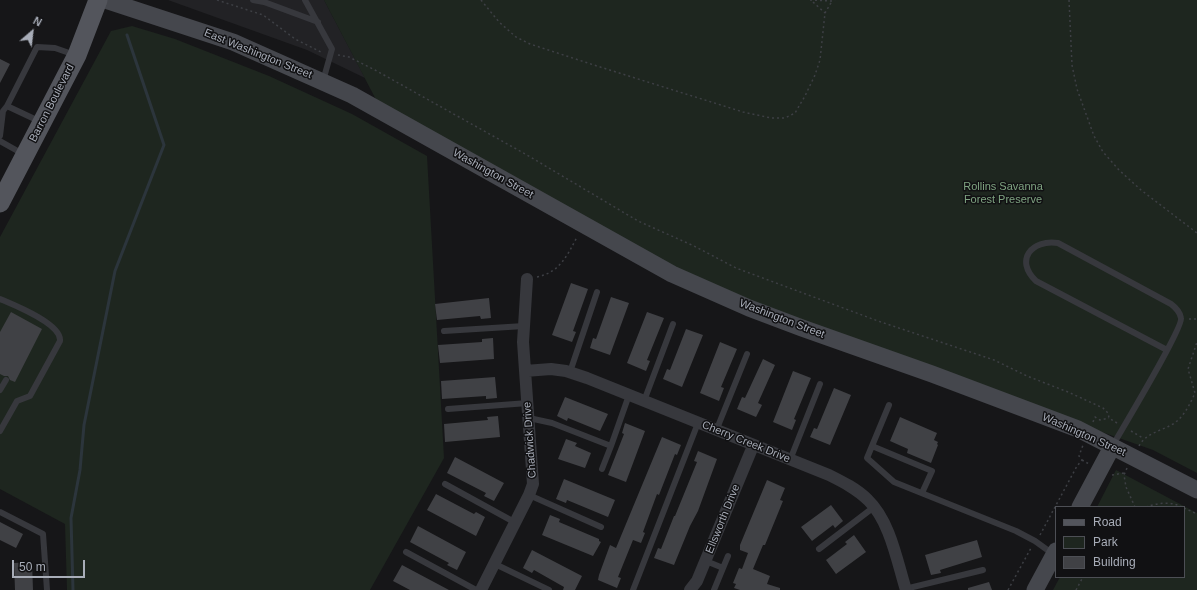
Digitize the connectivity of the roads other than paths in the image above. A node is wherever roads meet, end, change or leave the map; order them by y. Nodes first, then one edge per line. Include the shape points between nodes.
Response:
1 (98, 0) edge
2 (105, 0) edge
3 (253, 0) edge
4 (305, 0) edge
5 (318, 22) junction
6 (76, 55) junction
7 (323, 81) junction
8 (7, 106) junction
9 (383, 112) joint
10 (42, 123) junction
11 (0, 136) edge
12 (0, 142) edge
13 (25, 156) junction
14 (2, 195) edge
15 (527, 279) road end
16 (597, 292) dead end
17 (0, 299) edge
18 (673, 324) dead end
19 (524, 326) junction
20 (444, 331) dead end
21 (1167, 350) junction
22 (747, 354) dead end
23 (525, 371) junction
24 (570, 372) junction
25 (6, 380) dead end
26 (820, 384) dead end
27 (0, 390) edge
28 (629, 395) junction
29 (644, 401) junction
30 (528, 403) junction
31 (889, 404) dead end
32 (448, 409) dead end
33 (529, 418) junction
34 (698, 423) junction
35 (716, 431) junction
36 (0, 432) edge
37 (611, 446) junction
38 (753, 446) junction
39 (872, 446) junction
40 (1112, 446) junction
41 (790, 460) junction
42 (602, 469) dead end
43 (445, 484) dead end
44 (1197, 490) edge
45 (922, 493) junction
46 (529, 496) junction
47 (1081, 506) edge
48 (874, 507) junction
49 (0, 512) edge
50 (516, 523) junction
51 (601, 526) dead end
52 (819, 549) dead end
53 (406, 552) dead end
54 (1055, 553) edge
55 (728, 556) dead end
56 (706, 561) junction
57 (495, 564) junction
58 (723, 568) junction
59 (983, 570) dead end
60 (906, 589) edge
61 (47, 590) edge
62 (476, 590) edge
63 (482, 590) edge
64 (549, 590) edge
65 (633, 590) edge
66 (690, 590) edge
67 (714, 590) edge
68 (1035, 590) edge

1 - 6 main road, Barron Boulevard
2 - 7 main road, East Washington Street via 233,42
3 - 5 lane
4 - 5 lane
5 - 7 lane via 332,49
6 - 8 lane via 55,48 37,47
6 - 10 main road, Barron Boulevard
7 - 9 main road, East Washington Street
8 - 10 lane
8 - 11 lane via 3,111
9 - 40 main road, Washington Street via 672,274 750,308 954,382 1078,430
10 - 13 main road, Barron Boulevard
12 - 13 lane
13 - 14 main road, Barron Boulevard
15 - 19 street, Chadwick Drive
16 - 24 lane
17 - 36 lane via 49,324 60,337 30,396 17,401
18 - 29 lane
19 - 20 lane
19 - 23 street, Chadwick Drive
21 - 21 lane via 1182,319 1175,307 1058,243 1044,242 1033,248 1026,259 1026,264 1036,281
21 - 40 lane
22 - 35 lane
23 - 24 street, Cherry Creek Drive via 551,369
23 - 30 street, Chadwick Drive
24 - 28 street, Cherry Creek Drive
25 - 27 lane
26 - 41 lane
28 - 29 street, Cherry Creek Drive
28 - 37 lane
29 - 34 street, Cherry Creek Drive
30 - 32 lane
30 - 33 street, Chadwick Drive
31 - 39 lane
33 - 37 lane via 552,423
33 - 46 street, Chadwick Drive via 533,484
34 - 35 street, Cherry Creek Drive
34 - 65 lane
35 - 38 street, Cherry Creek Drive
37 - 42 lane
38 - 41 street, Cherry Creek Drive
38 - 56 street, Ellsworth Drive
39 - 45 lane via 867,458 894,482
39 - 45 lane via 932,471
40 - 44 main road, Washington Street
40 - 47 main road
41 - 48 street, Cherry Creek Drive via 853,487
43 - 50 lane
45 - 54 lane via 993,521
46 - 50 street, Chadwick Drive
46 - 51 lane
48 - 52 lane
48 - 60 street, Cherry Creek Drive via 889,535
49 - 61 lane via 43,534
50 - 57 street, Chadwick Drive
53 - 62 lane
54 - 68 main road
55 - 58 lane
56 - 58 lane
56 - 66 street, Ellsworth Drive
57 - 63 street, Chadwick Drive
57 - 64 lane
58 - 67 lane
59 - 60 lane

